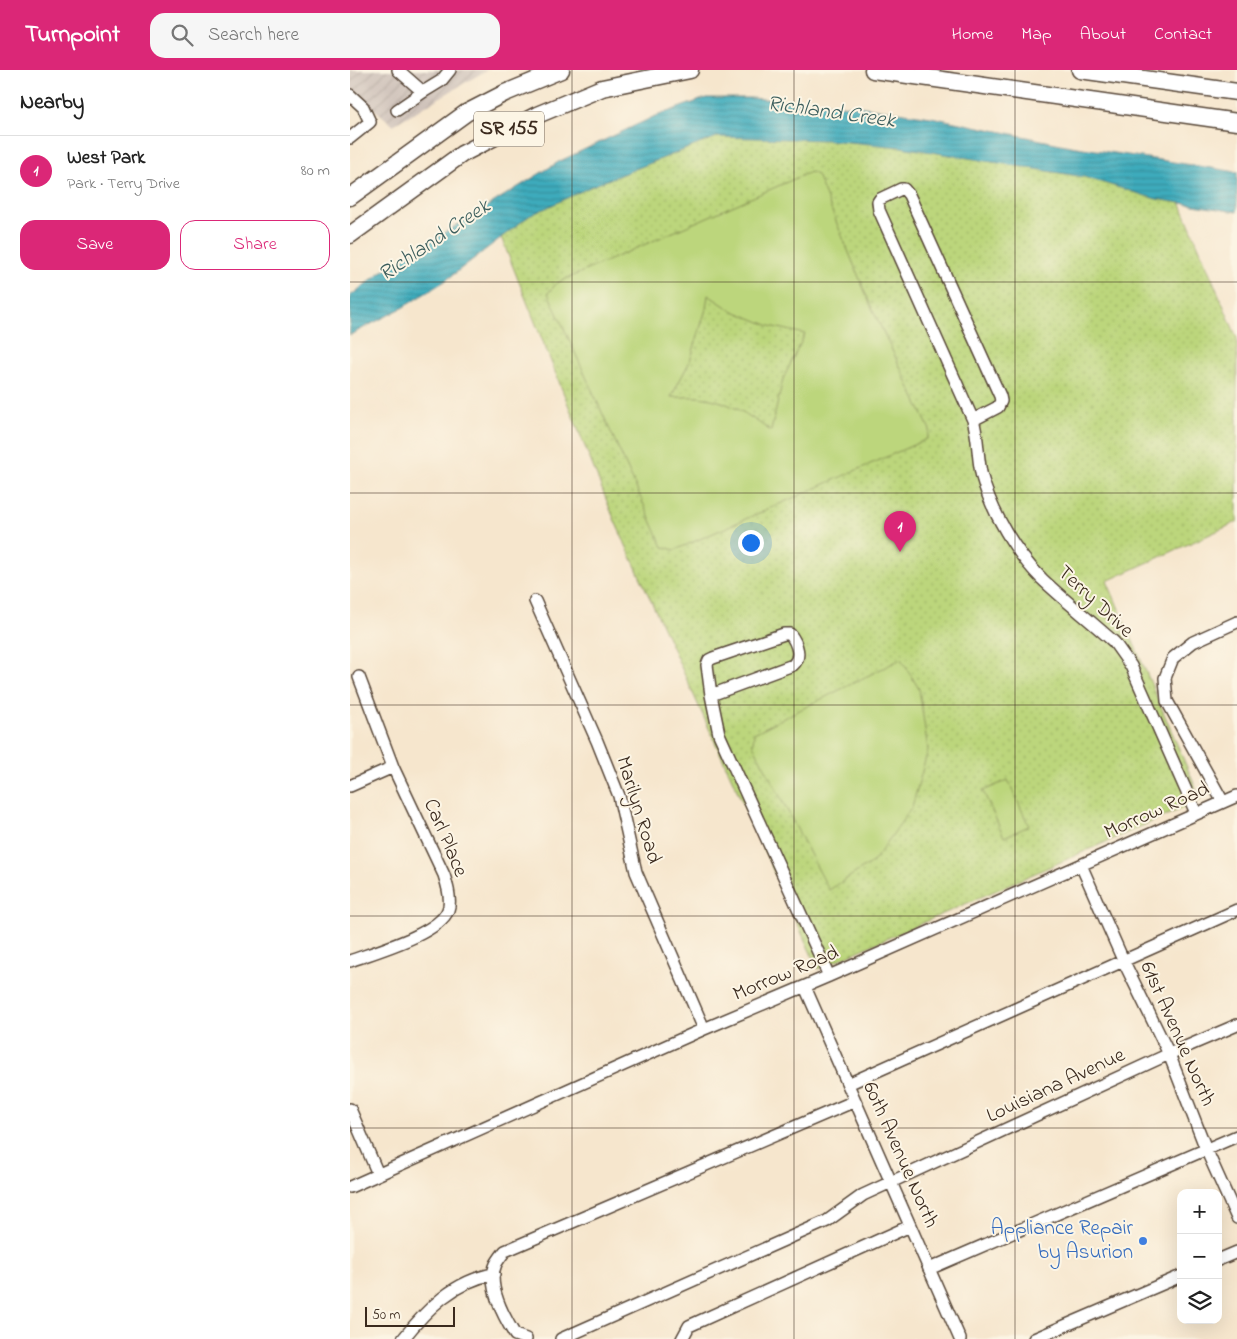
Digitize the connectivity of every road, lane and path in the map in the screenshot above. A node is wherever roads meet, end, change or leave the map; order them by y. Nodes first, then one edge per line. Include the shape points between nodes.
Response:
1 (398, 70) edge
2 (450, 70) edge
3 (561, 70) edge
4 (690, 70) edge
5 (873, 70) edge
6 (1080, 70) edge
7 (423, 92) junction
8 (1237, 92) edge
9 (350, 96) edge
10 (396, 110) dead end
11 (1237, 122) edge
12 (350, 138) edge
13 (350, 197) edge
14 (350, 235) edge
15 (973, 420) junction
16 (535, 601) dead end
17 (1237, 622) edge
18 (359, 676) dead end
19 (711, 695) junction
20 (393, 767) junction
21 (350, 786) edge
22 (1237, 796) edge
23 (1223, 802) junction
24 (1196, 814) junction
25 (1081, 865) junction
26 (1237, 910) edge
27 (1123, 960) junction
28 (350, 961) edge
29 (829, 976) junction
30 (804, 987) junction
31 (1237, 1025) edge
32 (704, 1029) junction
33 (1169, 1054) junction
34 (848, 1084) junction
35 (855, 1101) junction
36 (350, 1109) edge
37 (1237, 1136) edge
38 (1206, 1149) junction
39 (378, 1174) junction
40 (891, 1182) junction
41 (350, 1187) edge
42 (1237, 1218) edge
43 (910, 1226) junction
44 (1237, 1252) edge
45 (1222, 1258) edge
46 (929, 1269) junction
47 (494, 1274) junction
48 (1177, 1278) edge
49 (403, 1339) edge
50 (526, 1339) edge
51 (561, 1339) edge
52 (682, 1339) edge
53 (960, 1339) edge
54 (1034, 1339) edge

1 - 7 street
2 - 7 street via 441,81
3 - 13 highway, SR 155 via 466,113
4 - 14 highway, SR 155 via 602,88 537,114 462,154
5 - 11 highway
6 - 8 highway
7 - 10 street
9 - 12 street via 364,107 370,122
15 - 15 street, Terry Drive via 879,210 880,199 901,189 909,195 1000,396 998,407
15 - 24 street, Terry Drive via 982,479 1006,531 1044,580 1126,656
16 - 32 street, Marilyn Road via 618,796 636,872
17 - 23 street via 1193,642 1173,658 1164,678 1167,701
18 - 20 street, Carl Place
19 - 19 street via 709,660 790,634 799,656 797,662
19 - 29 street via 719,734
20 - 21 street
20 - 28 street, Carl Place via 444,875 449,909 436,926
22 - 23 street, Morrow Road
23 - 24 street, Morrow Road
24 - 25 street, Morrow Road
25 - 27 street, 61st Avenue North
25 - 29 street, Morrow Road
26 - 27 street
27 - 33 street, 61st Avenue North
27 - 34 street
29 - 30 street, Morrow Road
30 - 32 street, Morrow Road
30 - 34 street, 60th Avenue North
31 - 33 street, Louisiana Avenue
32 - 39 street, Morrow Road
33 - 38 street, 61st Avenue North
33 - 40 street, Louisiana Avenue
34 - 35 street, 60th Avenue North
35 - 40 street, 60th Avenue North
35 - 47 street via 505,1251 495,1265
36 - 39 street
37 - 38 street
38 - 42 street, 61st Avenue North
38 - 46 street
39 - 41 street, Morrow Road
40 - 43 street, 60th Avenue North
40 - 51 street, Louisiana Avenue via 863,1194 827,1221
43 - 46 street, 60th Avenue North
43 - 52 street via 689,1326
44 - 45 street
46 - 53 street, 60th Avenue North
47 - 49 street via 459,1285 437,1302
47 - 50 street via 493,1283 502,1314 515,1335
48 - 54 street

